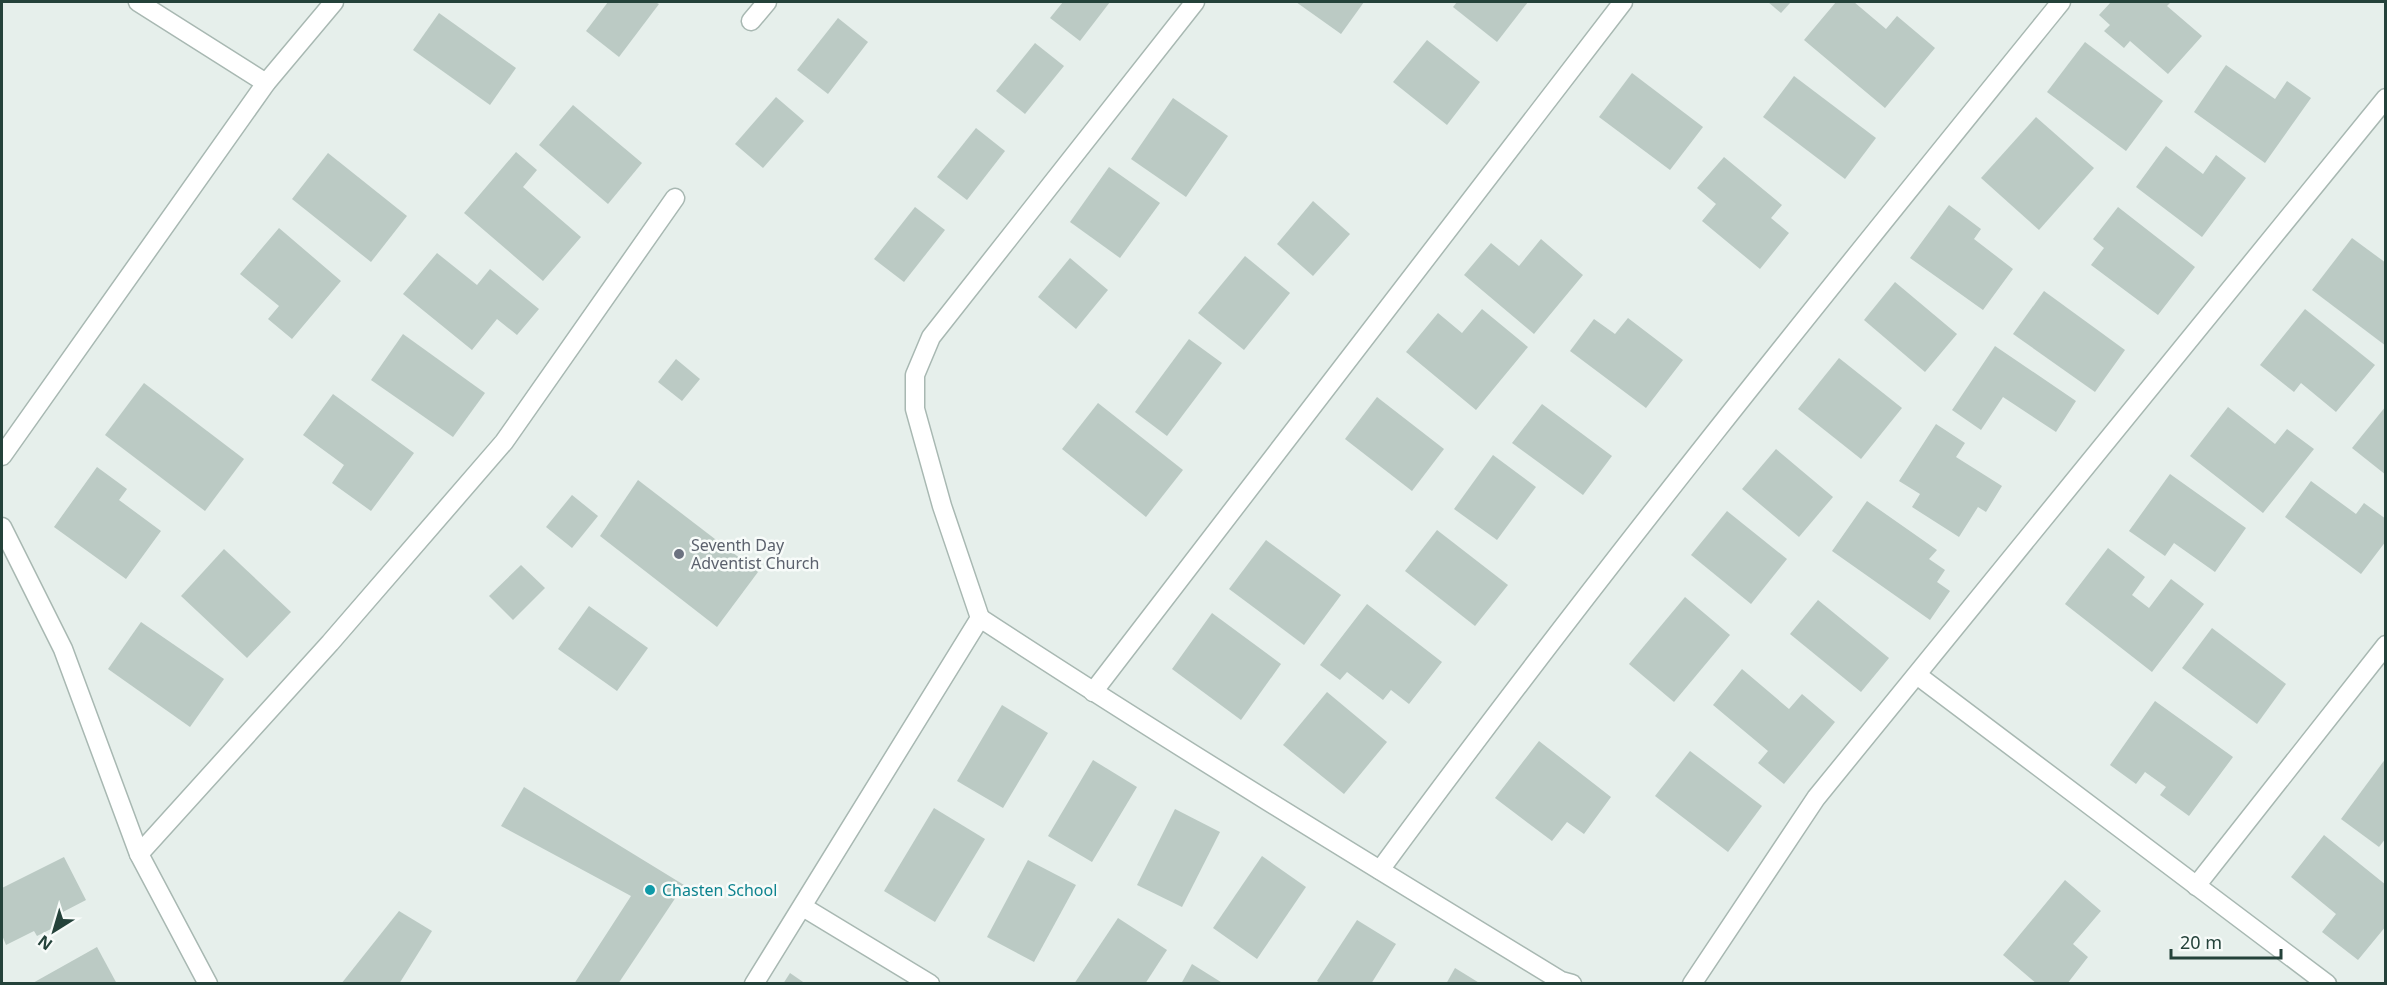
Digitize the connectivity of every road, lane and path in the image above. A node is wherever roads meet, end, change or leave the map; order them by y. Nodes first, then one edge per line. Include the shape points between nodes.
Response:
1 (138, 2) edge
2 (334, 2) edge
3 (767, 2) edge
4 (1195, 2) edge
5 (1623, 2) edge
6 (2061, 2) edge
7 (751, 21) dead end
8 (266, 83) junction
9 (2385, 98) edge
10 (675, 198) dead end
11 (2, 456) edge
12 (2, 527) edge
13 (980, 618) junction
14 (2385, 645) edge
15 (1917, 675) junction
16 (1093, 692) junction
17 (139, 854) junction
18 (1380, 870) junction
19 (2196, 886) junction
20 (802, 907) junction
21 (208, 984) edge
22 (754, 984) edge
23 (930, 984) edge
24 (1572, 984) edge
25 (1692, 984) edge
26 (2327, 984) edge

1 - 8 street
2 - 8 street
3 - 7 street
4 - 13 street via 931,337 915,375 915,409 942,506
5 - 16 street
6 - 18 street via 1723,422 1492,717
8 - 11 street
9 - 15 street
10 - 17 street via 504,442 330,643
12 - 17 street via 63,649
13 - 16 street
13 - 20 street
14 - 19 street
15 - 19 street
15 - 25 street via 1816,798
16 - 18 street
17 - 21 street
18 - 24 street via 1561,981
19 - 26 street
20 - 22 street
20 - 23 street

